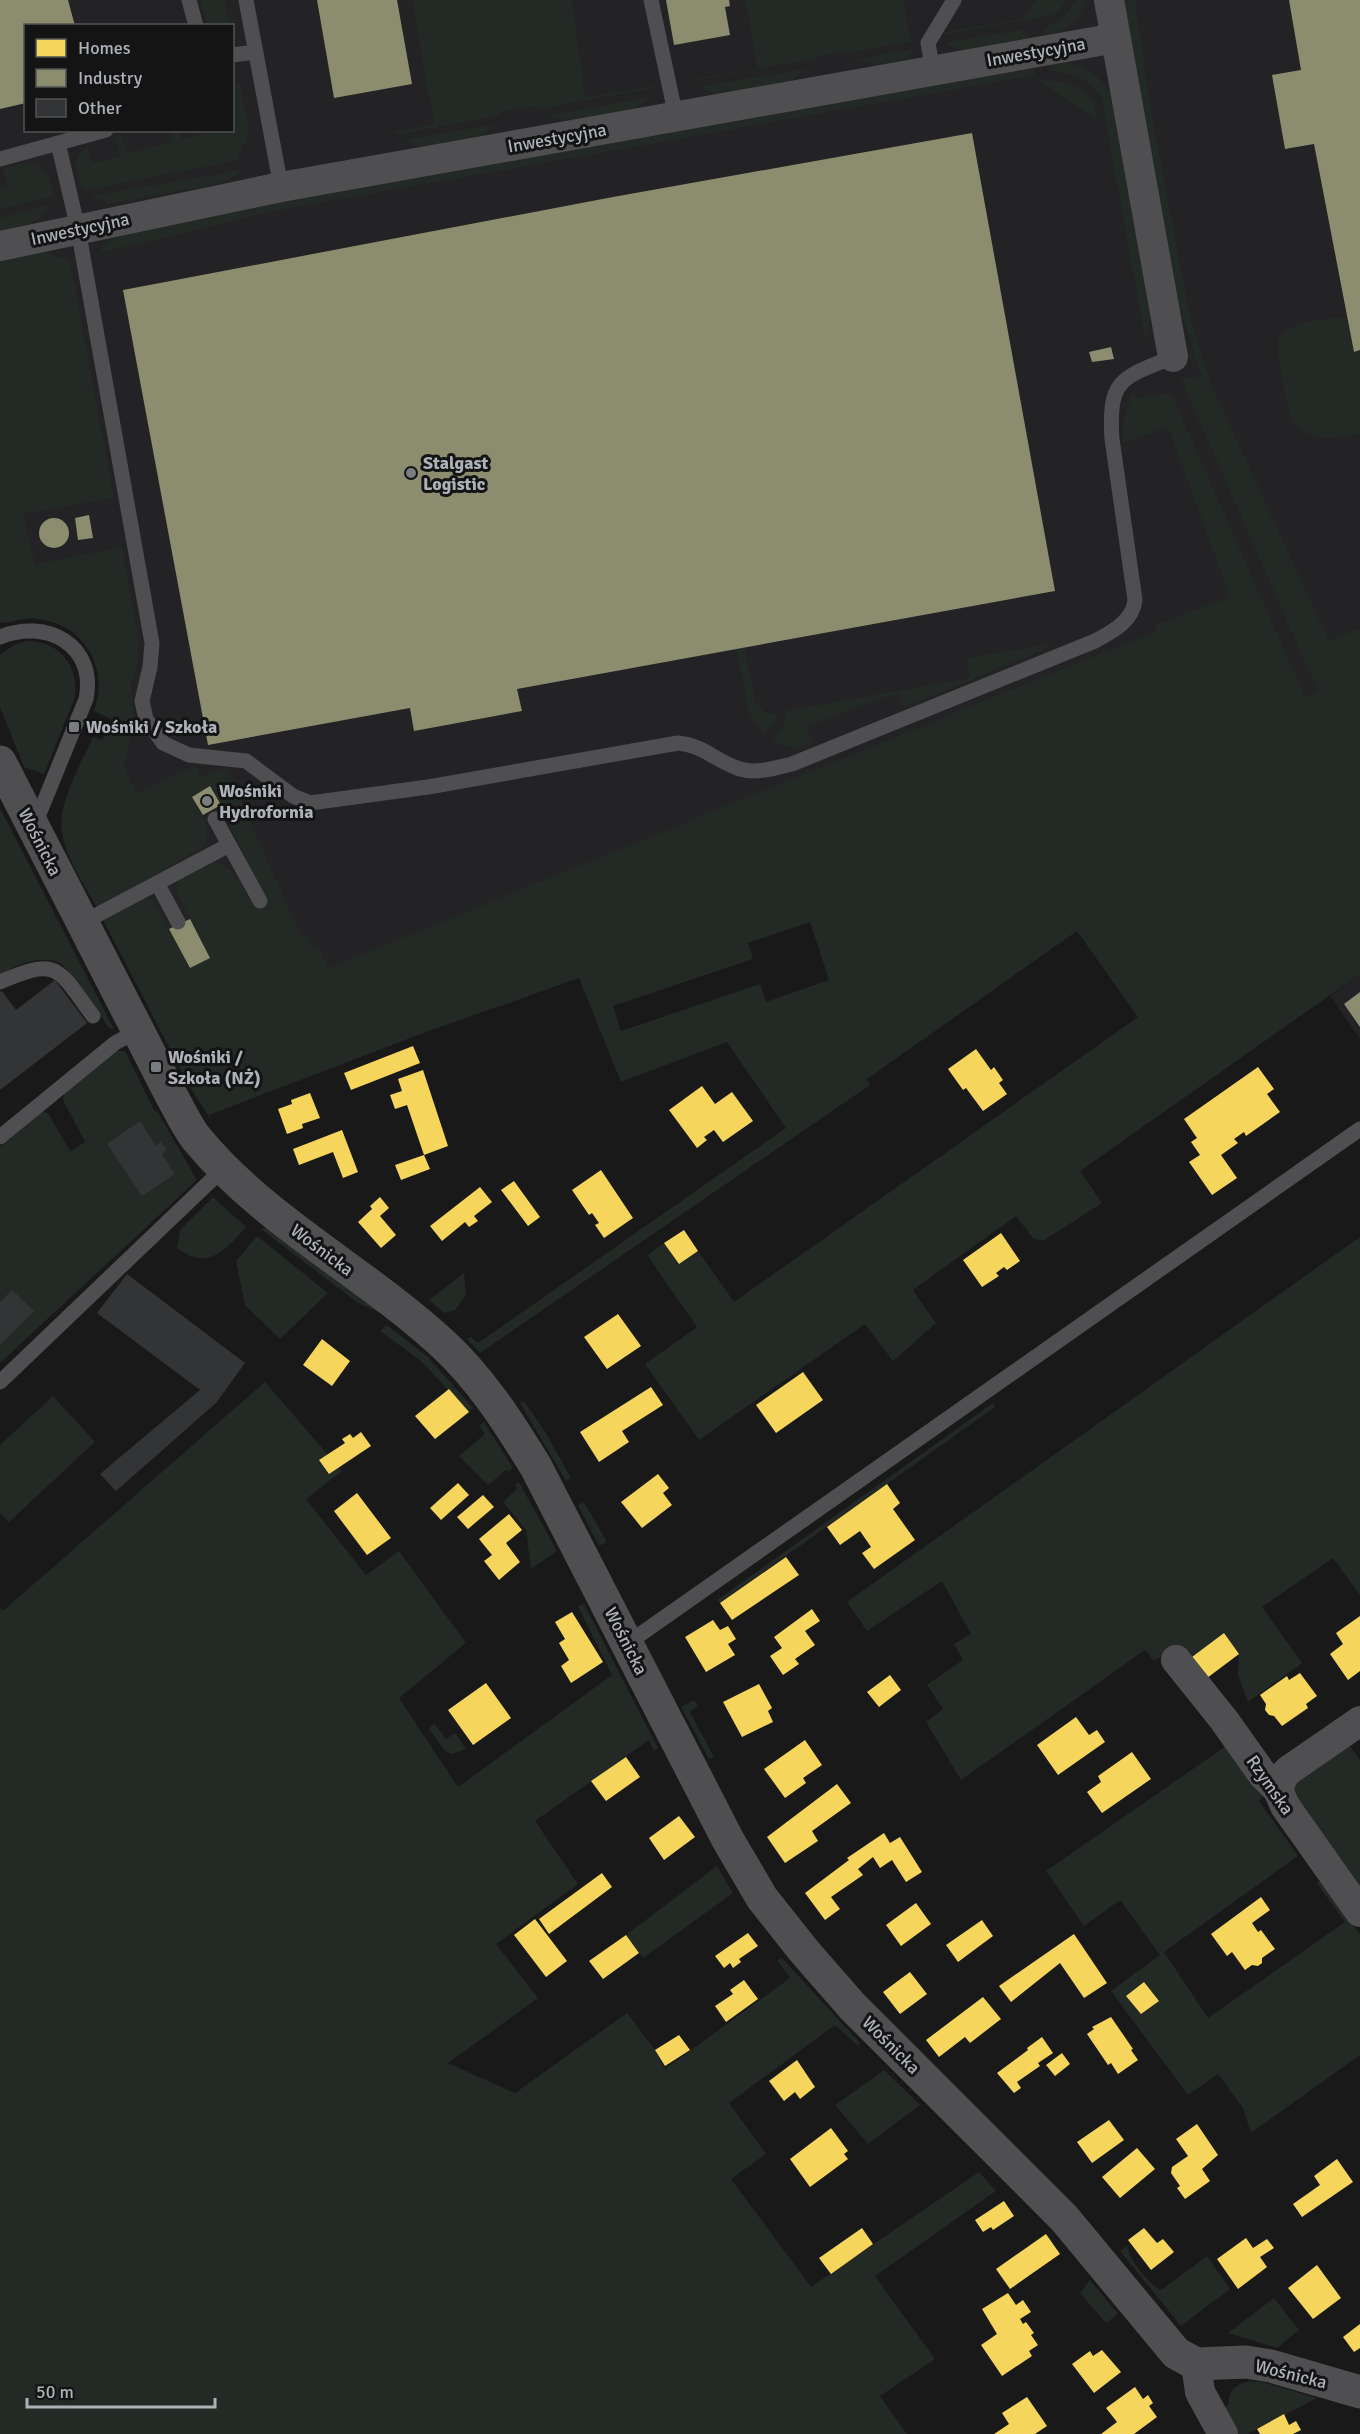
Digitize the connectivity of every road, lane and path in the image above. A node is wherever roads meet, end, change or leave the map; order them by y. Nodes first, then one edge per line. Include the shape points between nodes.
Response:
1 (189, 0) edge
2 (246, 0) edge
3 (651, 0) edge
4 (954, 0) edge
5 (1109, 0) edge
6 (195, 24) edge
7 (1116, 38) junction
8 (256, 52) junction
9 (234, 55) edge
10 (933, 71) junction
11 (676, 117) junction
12 (99, 132) edge
13 (58, 143) junction
14 (0, 159) edge
15 (281, 187) junction
16 (78, 229) junction
17 (0, 246) edge
18 (1173, 357) joint
19 (0, 637) edge
20 (0, 763) edge
21 (215, 819) dead end
22 (33, 828) junction
23 (229, 845) junction
24 (157, 883) junction
25 (260, 901) dead end
26 (178, 922) dead end
27 (82, 923) junction
28 (0, 981) edge
29 (93, 1016) dead end
30 (137, 1030) junction
31 (1360, 1129) edge
32 (0, 1137) edge
33 (224, 1168) junction
34 (0, 1382) edge
35 (628, 1643) junction
36 (1176, 1660) dead end
37 (1360, 1721) edge
38 (1278, 1790) junction
39 (1360, 1912) edge
40 (1196, 2364) junction
41 (1360, 2392) edge
42 (1223, 2434) edge

1 - 6 lane
2 - 8 lane
3 - 11 lane
4 - 10 lane via 928,43
5 - 7 street
7 - 10 street, Inwestycyjna
7 - 18 street
8 - 9 lane
8 - 15 lane
10 - 11 street, Inwestycyjna
11 - 15 street, Inwestycyjna
12 - 13 lane
13 - 14 lane
13 - 16 lane
15 - 16 street, Inwestycyjna
16 - 17 street, Inwestycyjna
16 - 18 lane via 152,643 142,701 146,719 163,743 176,751 204,759 246,761 293,796 309,803 678,743 691,744 739,769 769,769 792,764 1113,632 1127,620 1135,600 1112,439 1113,396 1130,374
19 - 22 lane via 26,629 45,630 75,650 86,666 86,699
20 - 22 street, Wośnicka
21 - 23 lane
22 - 27 street, Wośnicka
23 - 24 lane
23 - 25 lane
24 - 26 lane
24 - 27 lane
27 - 30 street, Wośnicka
28 - 29 lane via 28,970 48,968 62,974
30 - 32 lane via 115,1043
30 - 33 street, Wośnicka via 195,1136
31 - 35 lane
33 - 34 lane
33 - 35 street, Wośnicka via 278,1217 427,1331 468,1370 509,1423 536,1467
35 - 40 street, Wośnicka via 728,1840 762,1898 852,2006 1064,2218 1176,2353
36 - 38 street, Rzymska
37 - 38 street via 1289,1770 1282,1776
38 - 39 street, Rzymska via 1285,1806
40 - 41 street, Wośnicka via 1246,2362 1271,2366
40 - 42 street via 1200,2392

